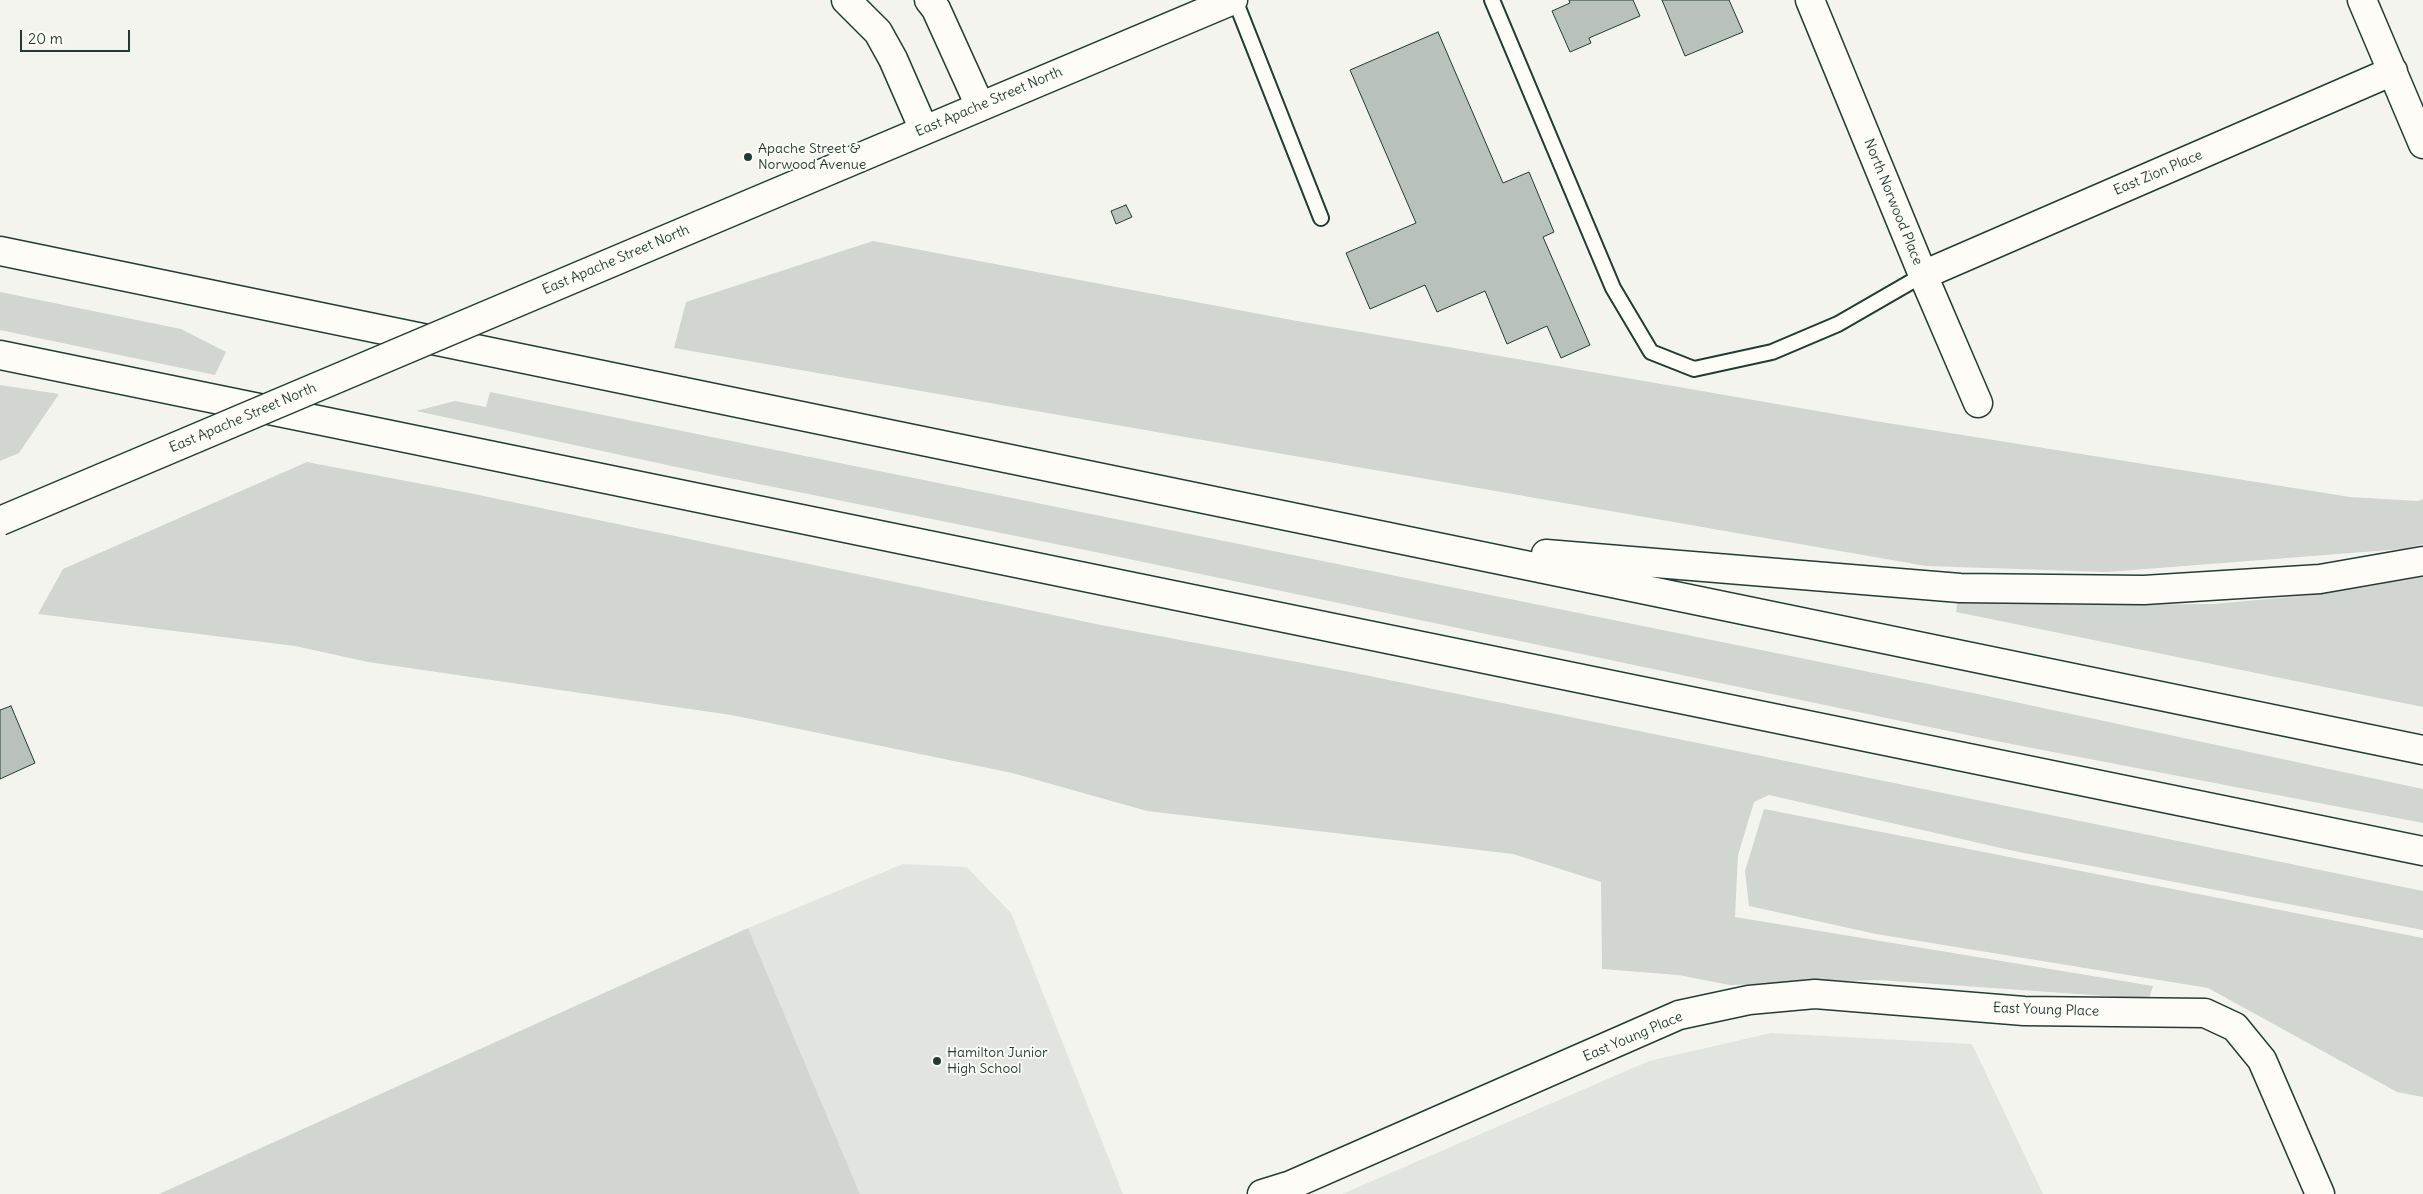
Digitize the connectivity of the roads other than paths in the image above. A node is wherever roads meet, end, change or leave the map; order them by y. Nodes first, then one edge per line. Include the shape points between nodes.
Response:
1 (846, 0) edge
2 (928, 0) edge
3 (1234, 0) edge
4 (1492, 0) edge
5 (1810, 0) edge
6 (2362, 0) edge
7 (2393, 71) junction
8 (980, 106) junction
9 (924, 130) junction
10 (2423, 144) edge
11 (1321, 218) dead end
12 (0, 251) edge
13 (1923, 275) junction
14 (0, 355) edge
15 (1978, 403) dead end
16 (0, 522) edge
17 (1425, 544) junction
18 (2423, 561) edge
19 (2423, 750) edge
20 (2423, 852) edge
21 (1262, 1194) edge
22 (2320, 1194) edge

1 - 9 main road via 878,32 893,58
2 - 8 main road via 936,9
3 - 8 main road, East Apache Street North
3 - 11 lane
4 - 13 lane via 1613,288 1651,352 1694,369 1772,352 1838,324
5 - 13 main road, North Norwood Place
6 - 7 main road
7 - 10 main road
7 - 13 main road, East Zion Place
8 - 9 main road, East Apache Street North
9 - 16 main road, East Apache Street North, bridge
12 - 17 main road
13 - 15 main road, North Norwood Place
14 - 20 main road
17 - 18 main road via 1960,588 2164,588 2320,579
17 - 19 main road
21 - 22 main road, East Young Place via 1291,1185 1679,1015 1749,1000 1815,994 2024,1011 2205,1013 2235,1027 2262,1060

